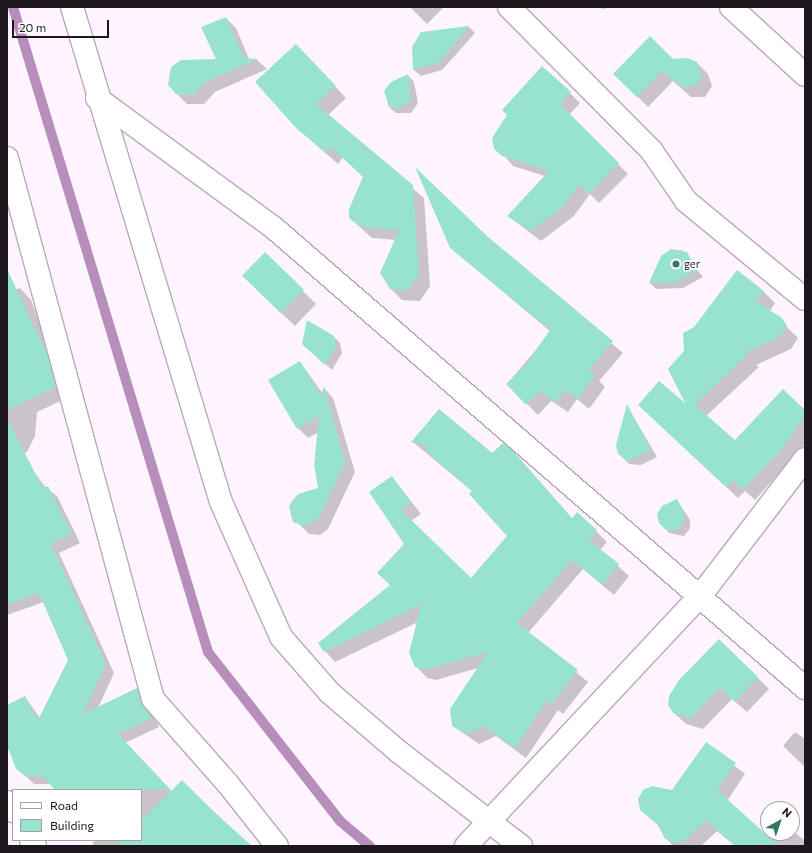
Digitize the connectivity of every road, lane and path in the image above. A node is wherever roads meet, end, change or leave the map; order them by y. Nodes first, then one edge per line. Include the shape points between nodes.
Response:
1 (72, 7) edge
2 (509, 7) edge
3 (731, 7) edge
4 (805, 75) edge
5 (97, 98) junction
6 (7, 158) edge
7 (805, 299) edge
8 (805, 459) edge
9 (701, 595) junction
10 (805, 688) edge
11 (490, 820) junction
12 (277, 846) edge
13 (466, 846) edge
14 (521, 846) edge

1 - 5 street
2 - 7 street via 652,150 686,201
3 - 4 street
5 - 9 street via 274,228
5 - 11 street via 121,159 221,502 281,637 336,698 399,752
6 - 12 street via 153,700 228,784
8 - 9 street
9 - 10 street
9 - 11 street
11 - 13 street
11 - 14 street

